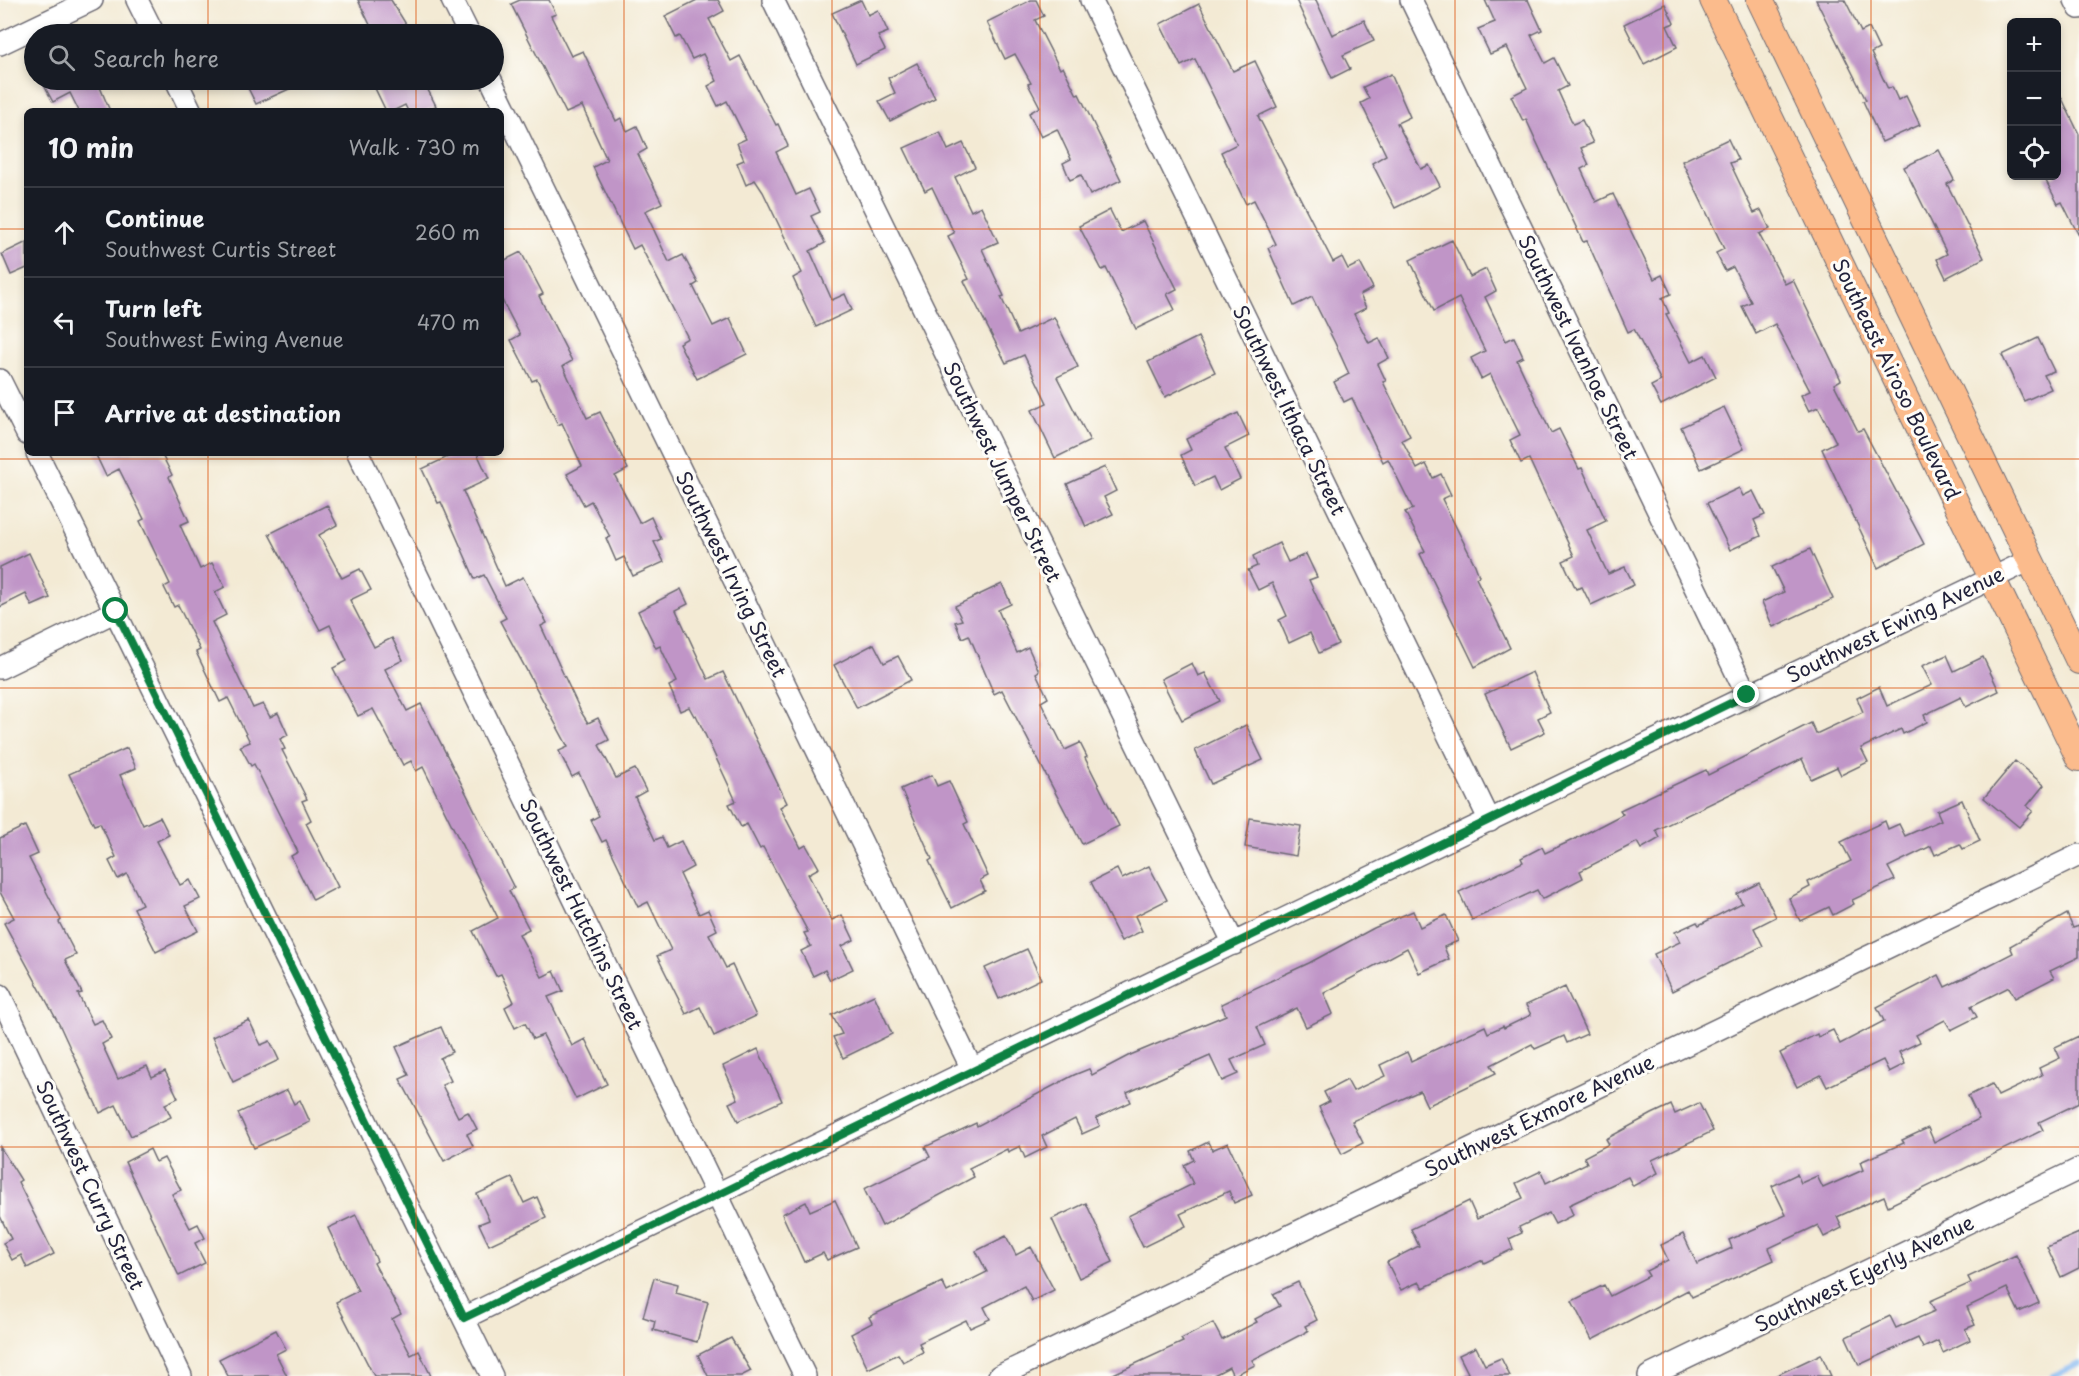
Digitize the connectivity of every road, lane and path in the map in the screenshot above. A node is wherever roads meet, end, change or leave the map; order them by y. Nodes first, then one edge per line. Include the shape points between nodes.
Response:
1 (92, 0) edge
2 (137, 0) edge
3 (452, 0) edge
4 (773, 0) edge
5 (1091, 0) edge
6 (1411, 0) edge
7 (1713, 0) edge
8 (1760, 0) edge
9 (2075, 0) edge
10 (2079, 8) edge
11 (42, 24) edge
12 (149, 24) edge
13 (464, 24) edge
14 (24, 33) edge
15 (0, 44) edge
16 (181, 90) edge
17 (496, 90) edge
18 (190, 108) edge
19 (0, 380) edge
20 (24, 428) edge
21 (38, 456) edge
22 (359, 456) edge
23 (2030, 560) junction
24 (1993, 578) junction
25 (116, 611) junction
26 (2079, 661) edge
27 (0, 668) edge
28 (1747, 695) junction
29 (2079, 758) edge
30 (1490, 821) junction
31 (2079, 855) edge
32 (1234, 944) junction
33 (0, 995) edge
34 (972, 1069) junction
35 (2079, 1169) edge
36 (718, 1193) junction
37 (464, 1318) junction
38 (181, 1376) edge
39 (492, 1376) edge
40 (805, 1376) edge
41 (999, 1376) edge
42 (1649, 1376) edge

1 - 11 street
2 - 12 street
3 - 13 street
4 - 32 street, Southwest Jumper Street
5 - 30 street, Southwest Ithaca Street
6 - 28 street, Southwest Ivanhoe Street
7 - 24 main road, Southeast Airoso Boulevard
8 - 23 main road, Southeast Airoso Boulevard
9 - 10 street
14 - 15 street
16 - 18 street
17 - 34 street, Southwest Irving Street
19 - 20 street
21 - 25 street
22 - 36 street, Southwest Hutchins Street
23 - 24 street, Southwest Ewing Avenue
23 - 26 main road, Southeast Airoso Boulevard
24 - 28 street, Southwest Ewing Avenue
24 - 29 main road, Southeast Airoso Boulevard
25 - 27 street
25 - 37 street
28 - 30 street, Southwest Ewing Avenue
30 - 32 street, Southwest Ewing Avenue
31 - 41 street, Southwest Exmore Avenue
32 - 34 street, Southwest Ewing Avenue
33 - 38 street, Southwest Curry Street
34 - 36 street, Southwest Ewing Avenue
35 - 42 street, Southwest Eyerly Avenue
36 - 37 street, Southwest Ewing Avenue
36 - 40 street, Southwest Hutchins Street
37 - 39 street

